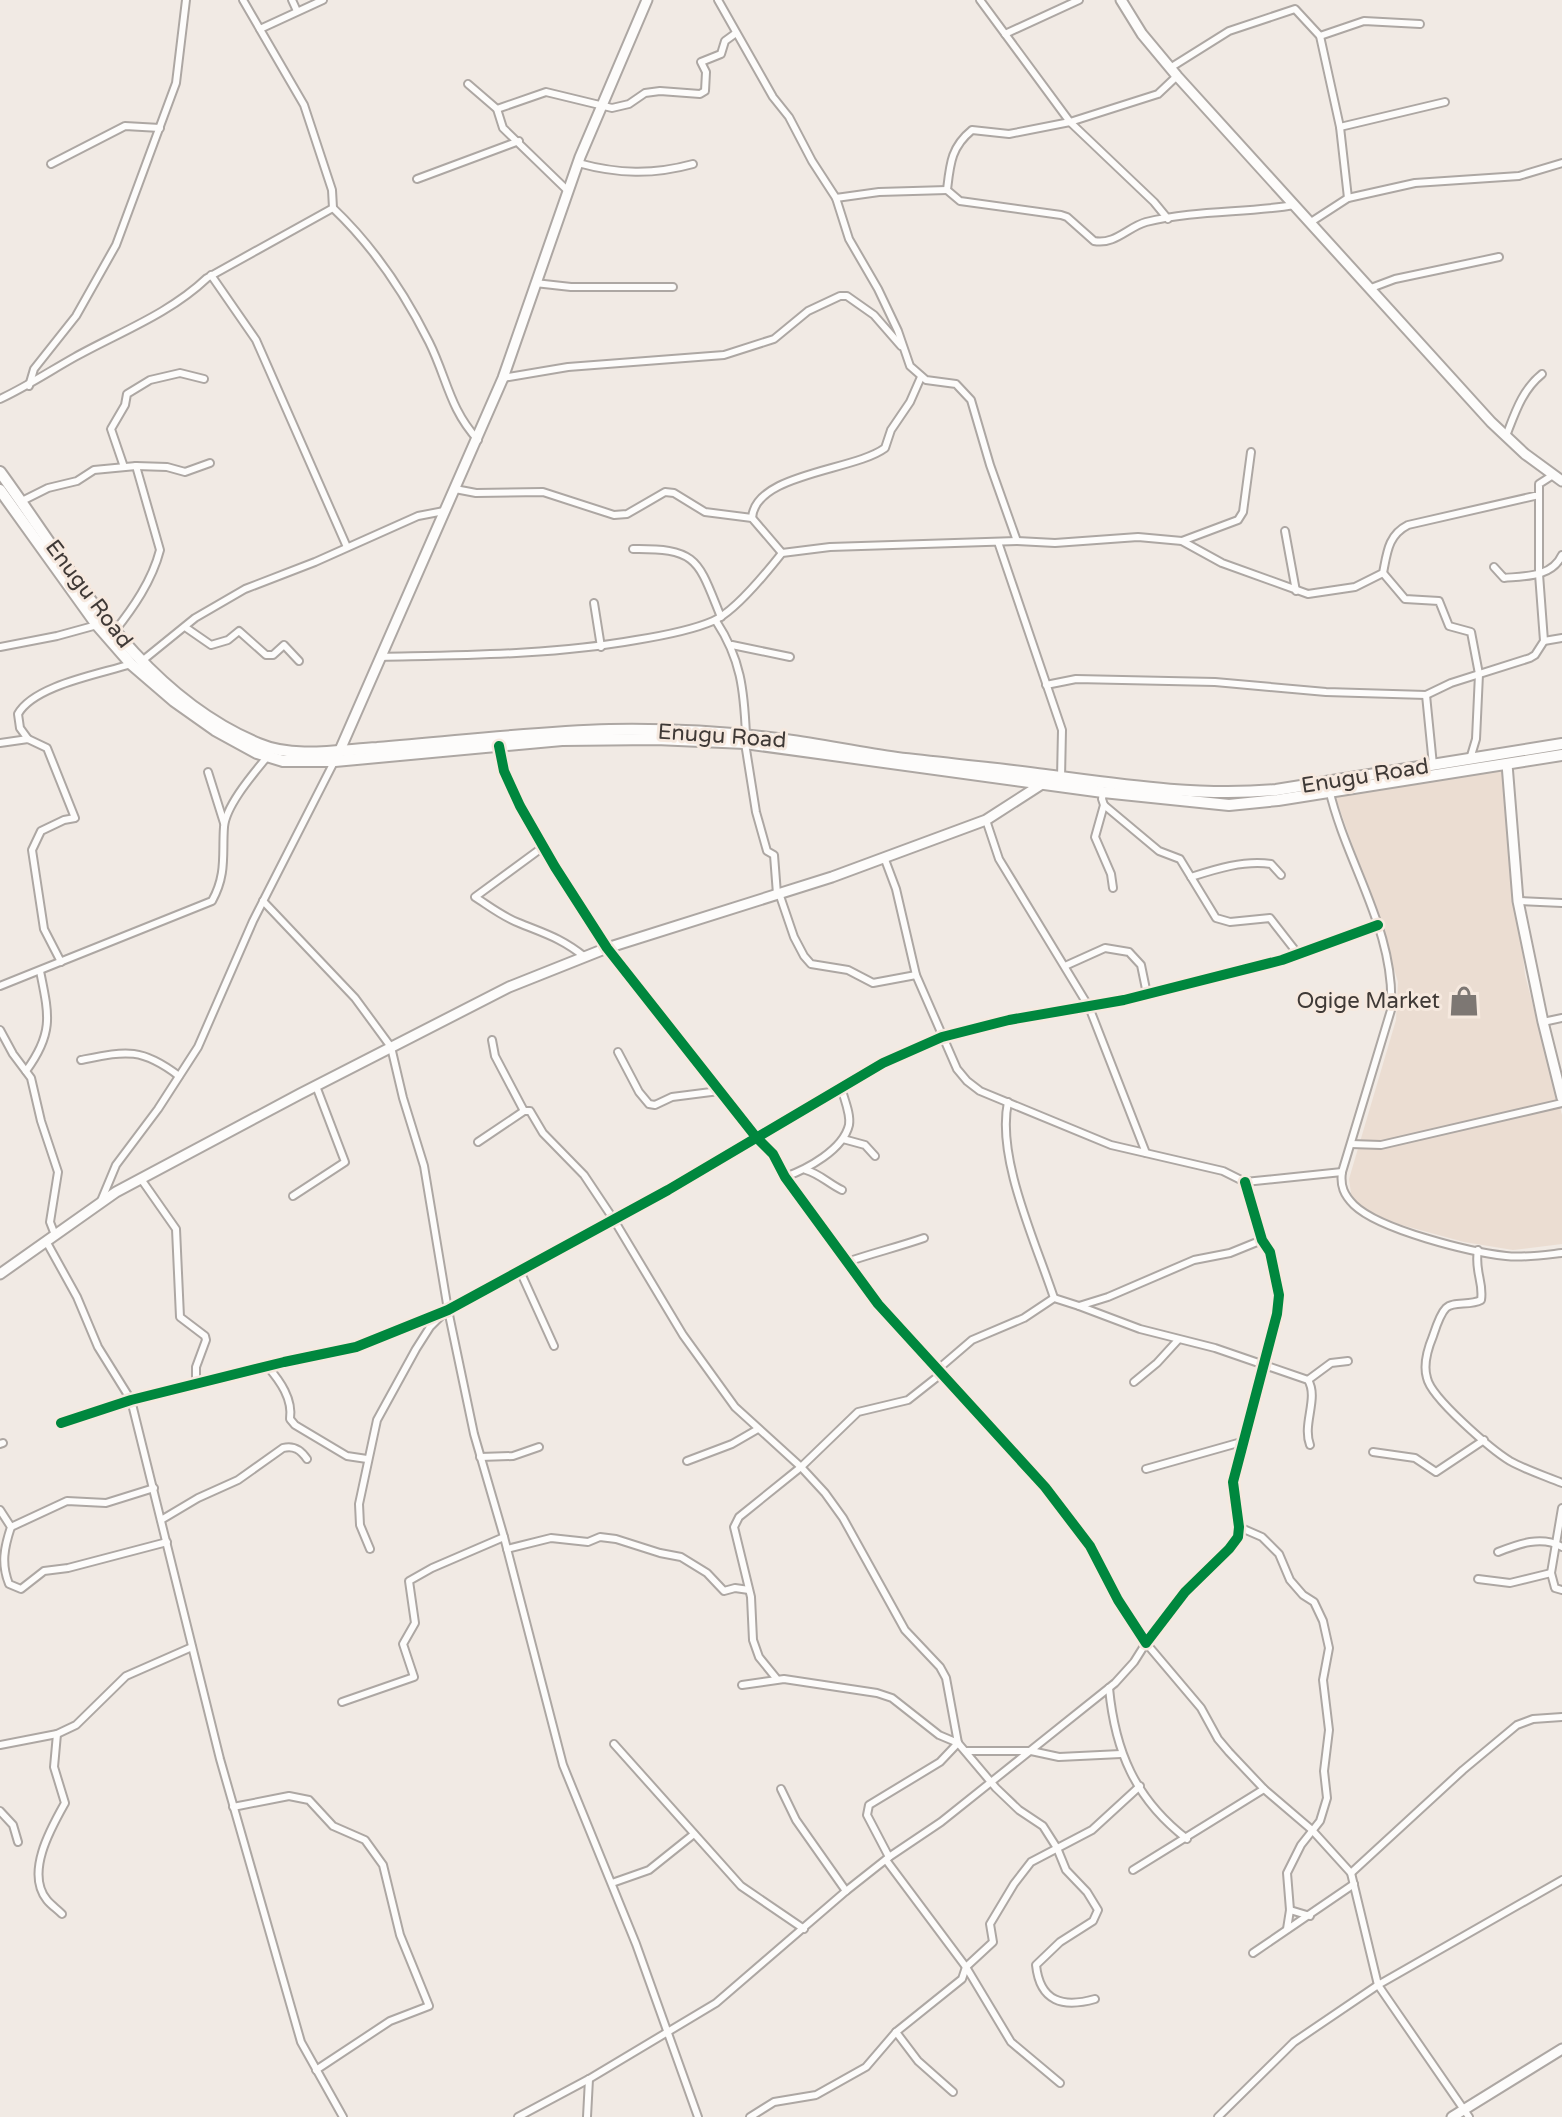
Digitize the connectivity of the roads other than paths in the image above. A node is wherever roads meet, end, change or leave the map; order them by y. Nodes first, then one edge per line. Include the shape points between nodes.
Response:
1 (186, 0) edge
2 (243, 0) edge
3 (292, 0) edge
4 (323, 0) edge
5 (647, 0) edge
6 (718, 0) edge
7 (980, 0) edge
8 (1079, 0) edge
9 (1121, 0) edge
10 (1293, 0) edge
11 (1295, 9) junction
12 (297, 11) junction
13 (1420, 24) dead end
14 (260, 29) junction
15 (736, 33) junction
16 (1005, 34) junction
17 (1320, 36) junction
18 (1174, 72) junction
19 (468, 84) dead end
20 (1445, 102) dead end
21 (602, 106) junction
22 (497, 109) junction
23 (1070, 122) junction
24 (1340, 127) junction
25 (160, 128) junction
26 (519, 141) junction
27 (578, 163) junction
28 (1562, 163) edge
29 (51, 164) dead end
30 (693, 164) dead end
31 (417, 179) dead end
32 (947, 190) junction
33 (568, 191) junction
34 (836, 198) junction
35 (1348, 198) junction
36 (1295, 205) junction
37 (333, 208) junction
38 (1168, 219) junction
39 (1311, 222) junction
40 (1499, 257) dead end
41 (211, 275) junction
42 (535, 283) junction
43 (673, 287) dead end
44 (1371, 288) junction
45 (886, 307) junction
46 (874, 315) junction
47 (885, 326) junction
48 (895, 326) junction
49 (903, 349) junction
50 (1542, 374) dead end
51 (921, 377) junction
52 (503, 378) junction
53 (204, 379) dead end
54 (29, 386) junction
55 (0, 399) edge
56 (1506, 436) junction
57 (478, 440) junction
58 (1251, 452) dead end
59 (210, 463) dead end
60 (136, 466) junction
61 (124, 467) junction
62 (0, 472) edge
63 (1557, 473) edge
64 (1562, 481) edge
65 (455, 489) junction
66 (0, 490) edge
67 (1539, 495) junction
68 (22, 501) junction
69 (444, 511) junction
70 (752, 518) junction
71 (1285, 531) dead end
72 (1017, 541) junction
73 (1182, 541) junction
74 (998, 542) junction
75 (347, 547) junction
76 (633, 549) dead end
77 (782, 553) junction
78 (1562, 555) edge
79 (1494, 567) dead end
80 (1383, 573) junction
81 (1539, 574) junction
82 (1296, 591) junction
83 (594, 603) dead end
84 (718, 619) junction
85 (97, 625) junction
86 (185, 627) junction
87 (114, 632) junction
88 (1562, 638) edge
89 (1544, 641) junction
90 (732, 645) junction
91 (0, 647) edge
92 (601, 647) junction
93 (381, 657) junction
94 (790, 657) dead end
95 (299, 661) dead end
96 (136, 663) junction
97 (1479, 674) junction
98 (1046, 685) junction
99 (1426, 695) junction
100 (28, 739) junction
101 (746, 739) junction
102 (0, 743) edge
103 (1562, 744) edge
104 (499, 746) junction
105 (1562, 755) edge
106 (338, 756) junction
107 (267, 757) junction
108 (1470, 759) junction
109 (1507, 764) junction
110 (1433, 765) junction
111 (208, 772) dead end
112 (1061, 778) junction
113 (1046, 780) junction
114 (1329, 787) junction
115 (1103, 792) junction
116 (1104, 805) junction
117 (986, 820) junction
118 (224, 823) junction
119 (543, 847) junction
120 (884, 857) junction
121 (1281, 875) dead end
122 (1191, 877) junction
123 (1113, 888) dead end
124 (778, 894) junction
125 (263, 901) junction
126 (1518, 901) junction
127 (1562, 903) edge
128 (1378, 925) junction
129 (607, 948) junction
130 (1298, 954) junction
131 (585, 957) junction
132 (61, 962) junction
133 (1065, 966) junction
134 (40, 971) junction
135 (916, 975) junction
136 (0, 986) edge
137 (1147, 994) junction
138 (1089, 1007) junction
139 (1562, 1018) edge
140 (1543, 1022) junction
141 (0, 1030) edge
142 (942, 1037) junction
143 (492, 1040) dead end
144 (391, 1047) junction
145 (618, 1052) dead end
146 (81, 1060) dead end
147 (26, 1071) junction
148 (179, 1076) junction
149 (316, 1086) junction
150 (841, 1087) junction
151 (719, 1091) junction
152 (1562, 1100) edge
153 (1008, 1102) junction
154 (524, 1111) junction
155 (756, 1137) junction
156 (843, 1139) junction
157 (478, 1142) dead end
158 (1351, 1144) junction
159 (1146, 1153) junction
160 (875, 1156) dead end
161 (818, 1162) junction
162 (806, 1170) junction
163 (1342, 1172) junction
164 (819, 1174) junction
165 (785, 1177) junction
166 (141, 1179) junction
167 (1245, 1182) junction
168 (842, 1190) dead end
169 (293, 1196) dead end
170 (99, 1204) junction
171 (614, 1220) junction
172 (50, 1238) junction
173 (924, 1238) dead end
174 (1262, 1240) junction
175 (1478, 1250) junction
176 (1562, 1253) edge
177 (847, 1262) junction
178 (520, 1271) junction
179 (0, 1274) edge
180 (1054, 1298) junction
181 (1079, 1306) junction
182 (448, 1310) junction
183 (1178, 1340) junction
184 (554, 1346) dead end
185 (1348, 1361) dead end
186 (1263, 1365) junction
187 (268, 1367) junction
188 (939, 1372) junction
189 (1308, 1380) junction
190 (1134, 1382) dead end
191 (196, 1385) junction
192 (131, 1400) junction
193 (61, 1423) dead end
194 (758, 1429) junction
195 (1484, 1440) junction
196 (1245, 1441) junction
197 (1310, 1445) dead end
198 (539, 1447) dead end
199 (1373, 1452) dead end
200 (480, 1457) junction
201 (307, 1459) dead end
202 (367, 1459) junction
203 (687, 1461) dead end
204 (801, 1467) junction
205 (1146, 1469) dead end
206 (1562, 1483) edge
207 (154, 1488) junction
208 (1562, 1508) edge
209 (0, 1510) edge
210 (161, 1520) junction
211 (11, 1527) junction
212 (1239, 1527) junction
213 (504, 1537) junction
214 (167, 1542) junction
215 (1559, 1545) edge
216 (370, 1549) dead end
217 (507, 1549) junction
218 (1498, 1552) dead end
219 (1, 1568) edge
220 (1551, 1573) junction
221 (1478, 1579) dead end
222 (749, 1590) junction
223 (1562, 1590) edge
224 (1146, 1643) junction
225 (192, 1647) junction
226 (776, 1678) junction
227 (742, 1685) dead end
228 (1109, 1688) junction
229 (342, 1702) dead end
230 (1562, 1717) edge
231 (57, 1734) junction
232 (958, 1743) junction
233 (614, 1744) dead end
234 (0, 1745) edge
235 (966, 1751) junction
236 (1031, 1751) junction
237 (1121, 1754) junction
238 (991, 1781) junction
239 (1140, 1786) junction
240 (781, 1789) dead end
241 (1264, 1789) junction
242 (233, 1807) junction
243 (0, 1811) edge
244 (1312, 1830) junction
245 (694, 1834) junction
246 (1187, 1839) junction
247 (18, 1842) dead end
248 (1057, 1848) junction
249 (888, 1858) junction
250 (1133, 1870) dead end
251 (1351, 1873) junction
252 (1562, 1880) edge
253 (612, 1883) junction
254 (1354, 1884) junction
255 (846, 1891) junction
256 (1290, 1910) junction
257 (62, 1914) dead end
258 (1310, 1916) junction
259 (804, 1929) junction
260 (1287, 1929) junction
261 (1253, 1953) dead end
262 (966, 1967) junction
263 (1378, 1985) junction
264 (1095, 1999) dead end
265 (896, 2032) junction
266 (669, 2033) junction
267 (1562, 2049) edge
268 (316, 2070) junction
269 (589, 2079) junction
270 (1060, 2083) dead end
271 (953, 2092) dead end
272 (1467, 2113) edge
273 (760, 2114) edge
274 (343, 2117) edge
275 (518, 2117) edge
276 (587, 2117) edge
277 (698, 2117) edge
278 (750, 2117) edge
279 (1218, 2117) edge
280 (1452, 2117) edge

1 - 25 street via 176,83
2 - 14 street
3 - 12 street
4 - 12 street
5 - 21 street
6 - 15 street
7 - 16 street
8 - 16 street
9 - 18 street
10 - 11 street
11 - 17 street
11 - 18 street via 1229,31
12 - 14 street
13 - 17 street via 1364,21
14 - 37 street via 304,105
15 - 21 street via 725,41 721,54 701,62 706,72 703,93 660,91 619,107
15 - 34 street
16 - 23 street
17 - 24 street
18 - 23 street via 1158,94
18 - 36 street
19 - 22 street
20 - 24 street
21 - 22 street via 546,92
21 - 27 street
22 - 26 street via 503,128
23 - 32 street via 1009,134 972,130 953,151
23 - 38 street
24 - 35 street
25 - 29 street via 125,126
25 - 54 street via 116,245 76,316 29,376
26 - 31 street
26 - 33 street
27 - 30 street via 644,173
27 - 33 street
28 - 35 street via 1519,176 1415,183
32 - 34 street
32 - 38 street via 960,201 1067,217 1100,243
33 - 42 street
34 - 45 street via 849,239
35 - 39 street
36 - 38 street
36 - 39 street
37 - 41 street
37 - 57 street via 360,233 391,276 430,343 456,413
39 - 44 street
40 - 44 street
41 - 54 street via 144,323
41 - 75 street via 256,340
42 - 43 street
42 - 52 street
44 - 56 street
45 - 46 street
45 - 48 street
46 - 47 street
46 - 52 street via 840,296 808,311 774,339 724,355 568,367
47 - 48 street
47 - 49 street
48 - 49 street
49 - 51 street
50 - 56 street via 1531,382
51 - 70 street via 885,448 771,490 755,503
51 - 72 street via 956,384 967,393
52 - 57 street
53 - 61 street via 180,373 150,380 127,394 111,429
54 - 55 street
56 - 63 street
57 - 65 street
58 - 73 street via 1238,520
59 - 60 street via 185,472
60 - 61 street
60 - 87 street via 160,550 132,610
61 - 68 street via 94,470
62 - 68 main road, Enugu Road
63 - 64 street
63 - 67 street via 1539,484
65 - 69 street
65 - 70 street via 543,492 614,515 627,514 665,492 705,512
66 - 85 main road
67 - 80 street via 1399,529 1389,542
67 - 81 street
68 - 87 main road, Enugu Road
69 - 75 street via 418,516
69 - 93 street
70 - 77 street
71 - 82 street
72 - 73 street
72 - 74 street
73 - 82 street via 1222,563
74 - 77 street
74 - 98 street
75 - 86 street via 245,589
76 - 84 street via 666,548 692,559
77 - 84 street via 761,581
78 - 81 street via 1554,568
79 - 81 street via 1504,578
80 - 82 street via 1355,587
80 - 97 street via 1405,599 1439,601 1449,626 1471,632
81 - 89 street
83 - 92 street
84 - 90 street
84 - 92 street
85 - 91 street
85 - 96 main road
86 - 95 street via 211,645 239,631 266,655 284,645
86 - 96 street
87 - 96 main road, Enugu Road
88 - 89 street
89 - 97 street via 1530,658
90 - 94 street
90 - 101 street via 744,693
92 - 93 street
93 - 106 street
96 - 100 street via 75,680 28,703 18,714
96 - 106 main road, Enugu Road via 250,741 283,752
96 - 107 main road via 191,714
97 - 99 street
97 - 108 street
98 - 99 street via 1076,679 1215,682
98 - 112 street via 1062,730
99 - 110 street
100 - 102 street
100 - 132 street via 47,748 75,818 41,831 32,850 44,929
101 - 104 main road via 608,738
101 - 106 main road, Enugu Road via 609,730
101 - 113 main road, Enugu Road
101 - 124 street via 756,812 767,851 774,855
103 - 108 main road, Enugu Road
104 - 106 main road
104 - 119 street via 504,771
105 - 109 main road
106 - 107 main road via 283,761
106 - 125 street
107 - 118 street via 244,784
108 - 110 main road, Enugu Road
109 - 114 main road
109 - 126 street
110 - 114 main road, Enugu Road
111 - 118 street
112 - 113 main road, Enugu Road
112 - 114 main road, Enugu Road via 1229,794
113 - 115 main road
113 - 117 street
114 - 115 main road via 1229,805
114 - 128 street
115 - 116 street
116 - 122 street via 1159,851 1180,859
116 - 123 street via 1095,837
117 - 120 street
117 - 133 street via 999,859
118 - 132 street via 225,857 212,901
119 - 129 street
119 - 131 street via 475,897
120 - 124 street
120 - 135 street
121 - 122 street via 1271,864 1260,863
122 - 130 street via 1216,918 1270,918
124 - 129 street
124 - 135 street via 811,964 848,970 873,983
125 - 144 street via 355,998
125 - 148 street via 210,1022
126 - 127 street
126 - 140 street
128 - 130 street
128 - 158 street via 1393,984 1391,1010
129 - 131 street
129 - 151 street
130 - 137 street
131 - 144 street via 509,987
132 - 134 street
133 - 137 street via 1105,948 1129,952 1141,965
133 - 138 street
134 - 136 street
134 - 147 street via 46,1039
135 - 142 street
137 - 138 street
138 - 142 street
138 - 159 street
139 - 140 street
140 - 152 street
141 - 147 street
142 - 150 street
142 - 153 street via 967,1081
143 - 154 street via 499,1066
144 - 149 street
144 - 182 street via 424,1166
145 - 151 street via 649,1104
146 - 148 street via 120,1052 149,1056
147 - 172 street via 58,1172
148 - 170 street via 116,1165
149 - 166 street
149 - 169 street via 345,1162
150 - 155 street
150 - 156 street via 850,1124
151 - 155 street
152 - 158 street via 1381,1145
153 - 159 street via 1111,1145
153 - 180 street via 1009,1166
154 - 157 street
154 - 171 street via 530,1111 543,1133 584,1175
155 - 165 street
155 - 171 street
156 - 160 street via 865,1145
156 - 161 street
158 - 163 street
159 - 167 street via 1223,1171
161 - 162 street
161 - 164 street
162 - 164 street
162 - 165 street
163 - 167 street
163 - 175 street via 1341,1182 1357,1208 1437,1241
164 - 168 street
165 - 177 street
166 - 170 street
166 - 191 street via 176,1229 180,1317 205,1336
167 - 174 street
170 - 172 street
171 - 178 street
171 - 194 street via 683,1335 735,1407
172 - 179 street
172 - 192 street via 98,1347
173 - 177 street
174 - 181 street via 1194,1260
174 - 186 street via 1270,1252 1279,1295
175 - 176 street via 1508,1257
175 - 195 street via 1481,1300 1444,1309 1431,1340 1426,1375 1439,1400
177 - 188 street
178 - 182 street
178 - 184 street
180 - 181 street
180 - 188 street via 1024,1318 972,1340
181 - 183 street
182 - 187 street via 356,1347
182 - 200 street
182 - 202 street via 430,1327 377,1420
183 - 186 street
183 - 190 street
185 - 189 street via 1331,1363
186 - 189 street
186 - 196 street
187 - 191 street
187 - 202 street via 284,1385 295,1425 347,1456
188 - 204 street via 908,1400 858,1412
188 - 224 street via 1045,1487 1090,1546
189 - 197 street
191 - 192 street
192 - 193 street
192 - 207 street
194 - 203 street
194 - 204 street
195 - 199 street via 1436,1472 1415,1458
195 - 206 street via 1513,1462
196 - 205 street
196 - 212 street via 1233,1482
198 - 200 street via 513,1456
200 - 213 street
201 - 210 street via 297,1449 283,1448 238,1480
202 - 216 street via 359,1504 360,1525
204 - 222 street via 739,1517 734,1527
204 - 232 street via 843,1518 905,1630 940,1667 948,1682
207 - 210 street
207 - 211 street via 106,1503 67,1501
208 - 215 street
209 - 211 street
210 - 214 street
211 - 219 street
212 - 224 street via 1229,1549 1185,1592
212 - 244 street via 1270,1543 1290,1580 1314,1602 1323,1621 1329,1648 1323,1680 1329,1730 1327,1798
213 - 217 street
213 - 229 street via 409,1581 415,1623 403,1644 414,1677
214 - 219 street via 44,1571 21,1589 9,1584
214 - 225 street
215 - 218 street via 1538,1541
215 - 220 street
217 - 222 street via 551,1538 616,1539 681,1557 724,1591
217 - 253 street via 563,1765
220 - 221 street via 1510,1583
220 - 223 street via 1555,1588
222 - 226 street via 753,1640
224 - 228 street
224 - 241 street via 1201,1708 1218,1739
225 - 231 street via 126,1676 76,1725
225 - 242 street
226 - 227 street
226 - 232 street via 892,1698 939,1735
228 - 236 street
228 - 237 street
230 - 251 street via 1517,1725
231 - 234 street
231 - 257 street via 54,1767 65,1803 48,1833 38,1875 45,1898
232 - 235 street
232 - 249 street via 940,1762 869,1805 867,1815
233 - 245 street
235 - 236 street
235 - 238 street
236 - 237 street via 1059,1757
236 - 238 street
237 - 239 street
238 - 248 street via 1043,1826
238 - 249 street
239 - 246 street via 1161,1816
239 - 248 street via 1092,1830
240 - 255 street via 796,1820
241 - 244 street
241 - 246 street
242 - 268 street via 301,2042
242 - 268 street via 289,1796 309,1800 333,1826 365,1840 383,1865 400,1935 429,2006 390,2021
243 - 247 street via 13,1825
244 - 251 street
244 - 256 street via 1287,1873
245 - 253 street via 649,1870
245 - 259 street via 741,1886
246 - 250 street
248 - 262 street via 1031,1862 1014,1884 990,1924 993,1942
248 - 264 street via 1066,1870 1098,1910 1093,1921 1036,1965 1037,1975 1057,2001
249 - 255 street
249 - 262 street
251 - 254 street
252 - 263 street
253 - 266 street
254 - 258 street
254 - 263 street
255 - 259 street
256 - 258 street
256 - 260 street
258 - 260 street
259 - 266 street via 716,2003
260 - 261 street
262 - 265 street via 962,1979
262 - 270 street via 1011,2042
263 - 272 street
263 - 279 street via 1294,2042
265 - 271 street via 918,2061
265 - 273 street via 866,2067 816,2095 774,2102
266 - 269 street
266 - 277 street
267 - 272 street
268 - 274 street
269 - 275 street
269 - 276 street
272 - 280 street
273 - 278 street

